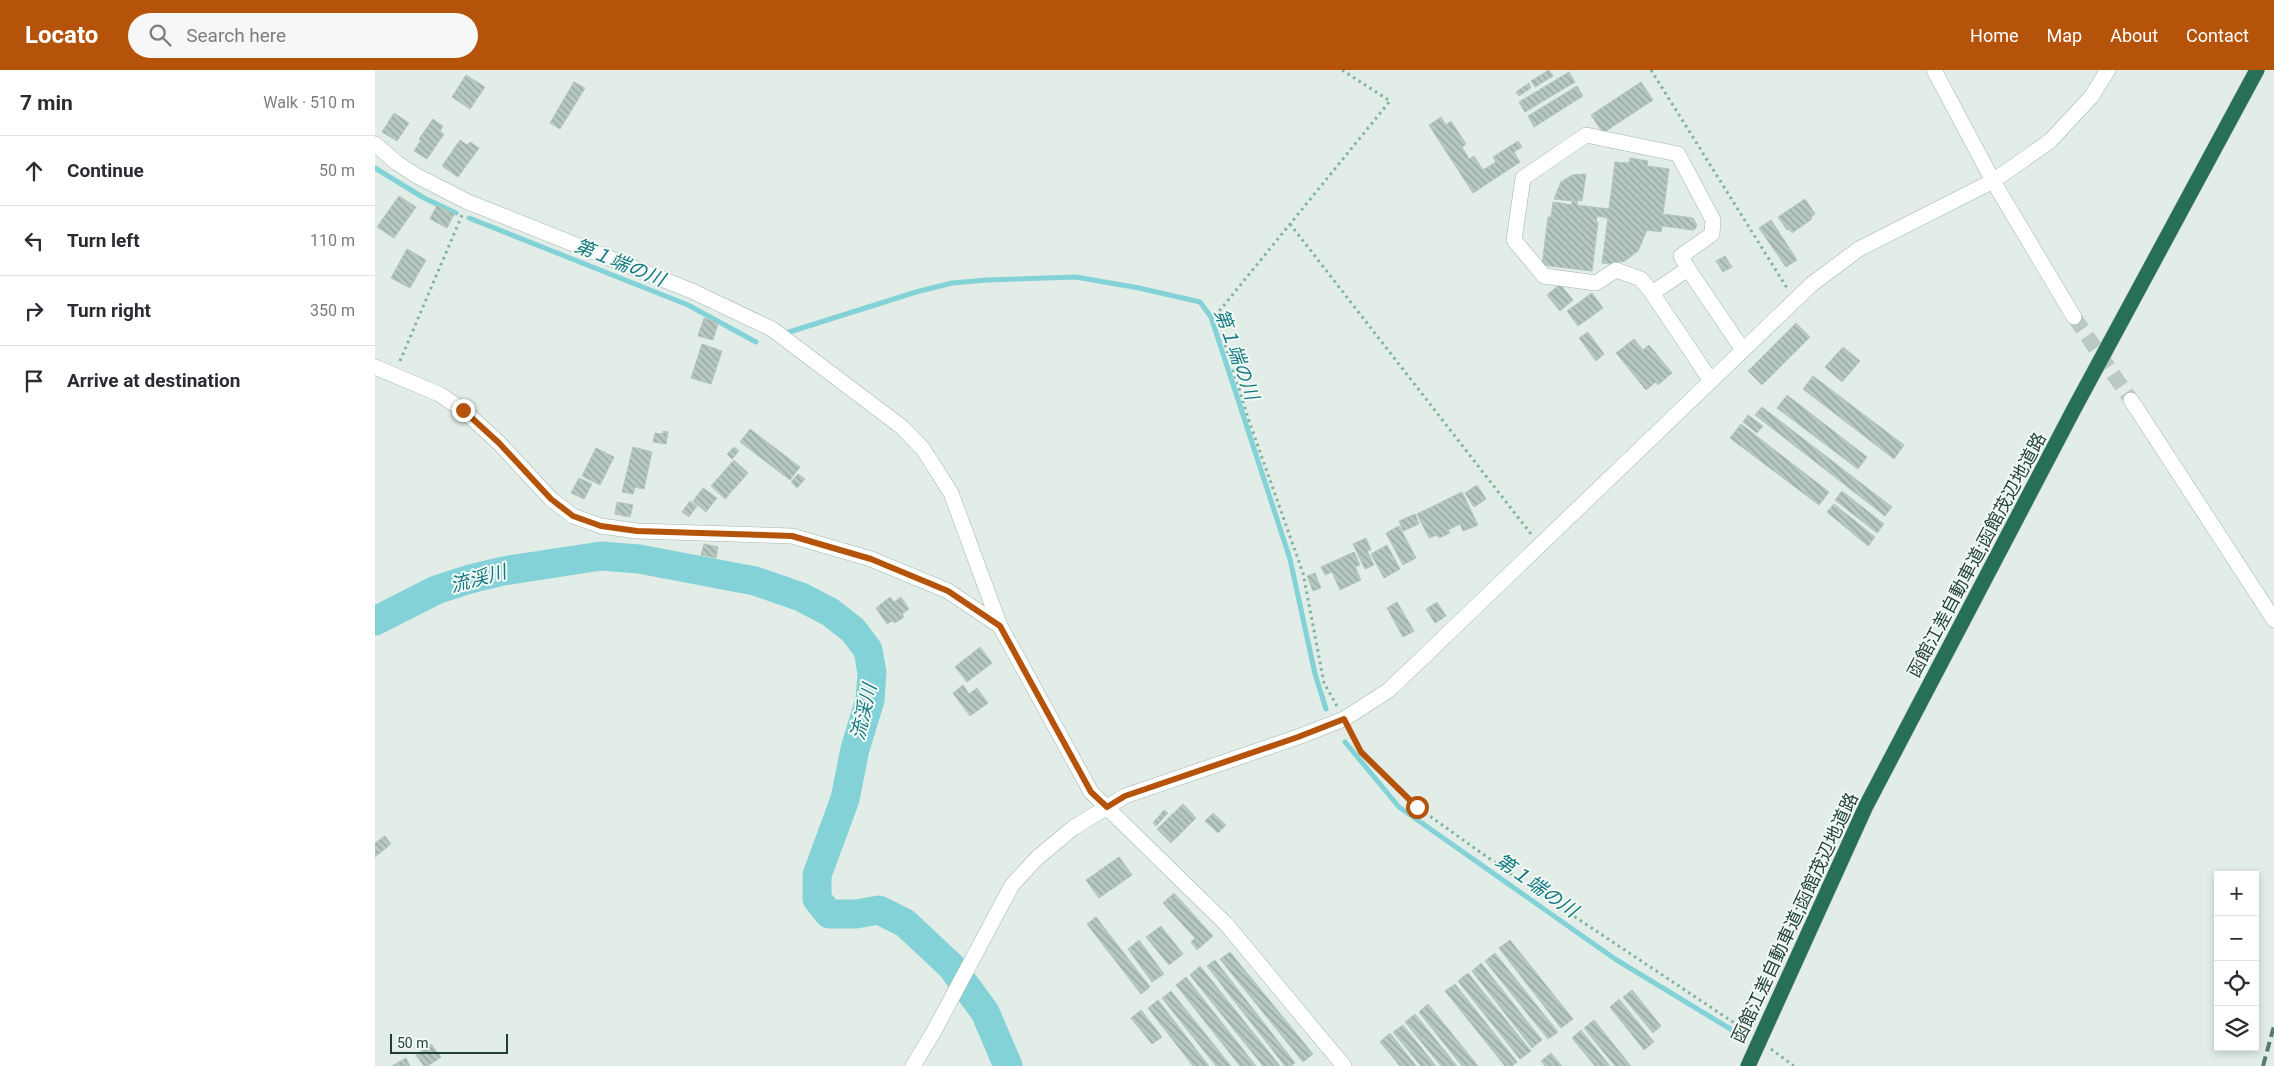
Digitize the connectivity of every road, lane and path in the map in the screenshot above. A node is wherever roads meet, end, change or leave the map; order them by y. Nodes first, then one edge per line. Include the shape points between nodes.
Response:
1 (1342, 70) edge
2 (1651, 70) edge
3 (1934, 70) edge
4 (2107, 70) edge
5 (2257, 70) edge
6 (375, 144) edge
7 (1993, 181) junction
8 (468, 202) junction
9 (1290, 224) junction
10 (1688, 269) junction
11 (1652, 293) junction
12 (1793, 303) junction
13 (2074, 317) tunnel mouth
14 (1743, 350) junction
15 (375, 367) edge
16 (395, 374) junction
17 (1711, 381) junction
18 (2131, 400) tunnel mouth
19 (1540, 546) junction
20 (2274, 620) edge
21 (1000, 626) junction
22 (1344, 719) junction
23 (1107, 807) junction
24 (1755, 1037) dead end
25 (1769, 1048) dead end
26 (913, 1066) edge
27 (1344, 1066) edge
28 (1748, 1066) edge
29 (1794, 1066) edge

1 - 9 path via 1390,101
2 - 12 path via 1784,282
3 - 7 street
4 - 7 street via 2091,98 2070,122 2050,141
5 - 28 highway, 函館江差自動車道;函館茂辺地道路 via 2074,409 1867,806
6 - 8 street via 417,176
7 - 12 street via 1859,249
7 - 13 street
8 - 16 path
8 - 21 street via 692,291 771,329 887,416 923,449 951,493
9 - 19 path
9 - 22 path via 1216,315 1249,421 1303,573 1324,683
10 - 11 street
10 - 11 street via 1681,256 1712,234 1713,220 1678,154 1587,135 1523,178 1514,240 1544,276 1596,282 1616,270 1641,279
10 - 14 street
11 - 17 street
12 - 14 street
14 - 17 street
15 - 16 street
16 - 21 street via 439,394 463,410 551,499 573,516 601,526 637,531 792,536 871,559 948,591
17 - 19 street
18 - 20 street
19 - 22 street via 1389,690
21 - 23 street via 1091,792
22 - 23 street via 1125,796
22 - 24 path via 1361,752 1417,807 1518,879
23 - 26 street via 1073,828 1011,885
23 - 27 street via 1226,924
25 - 29 path

